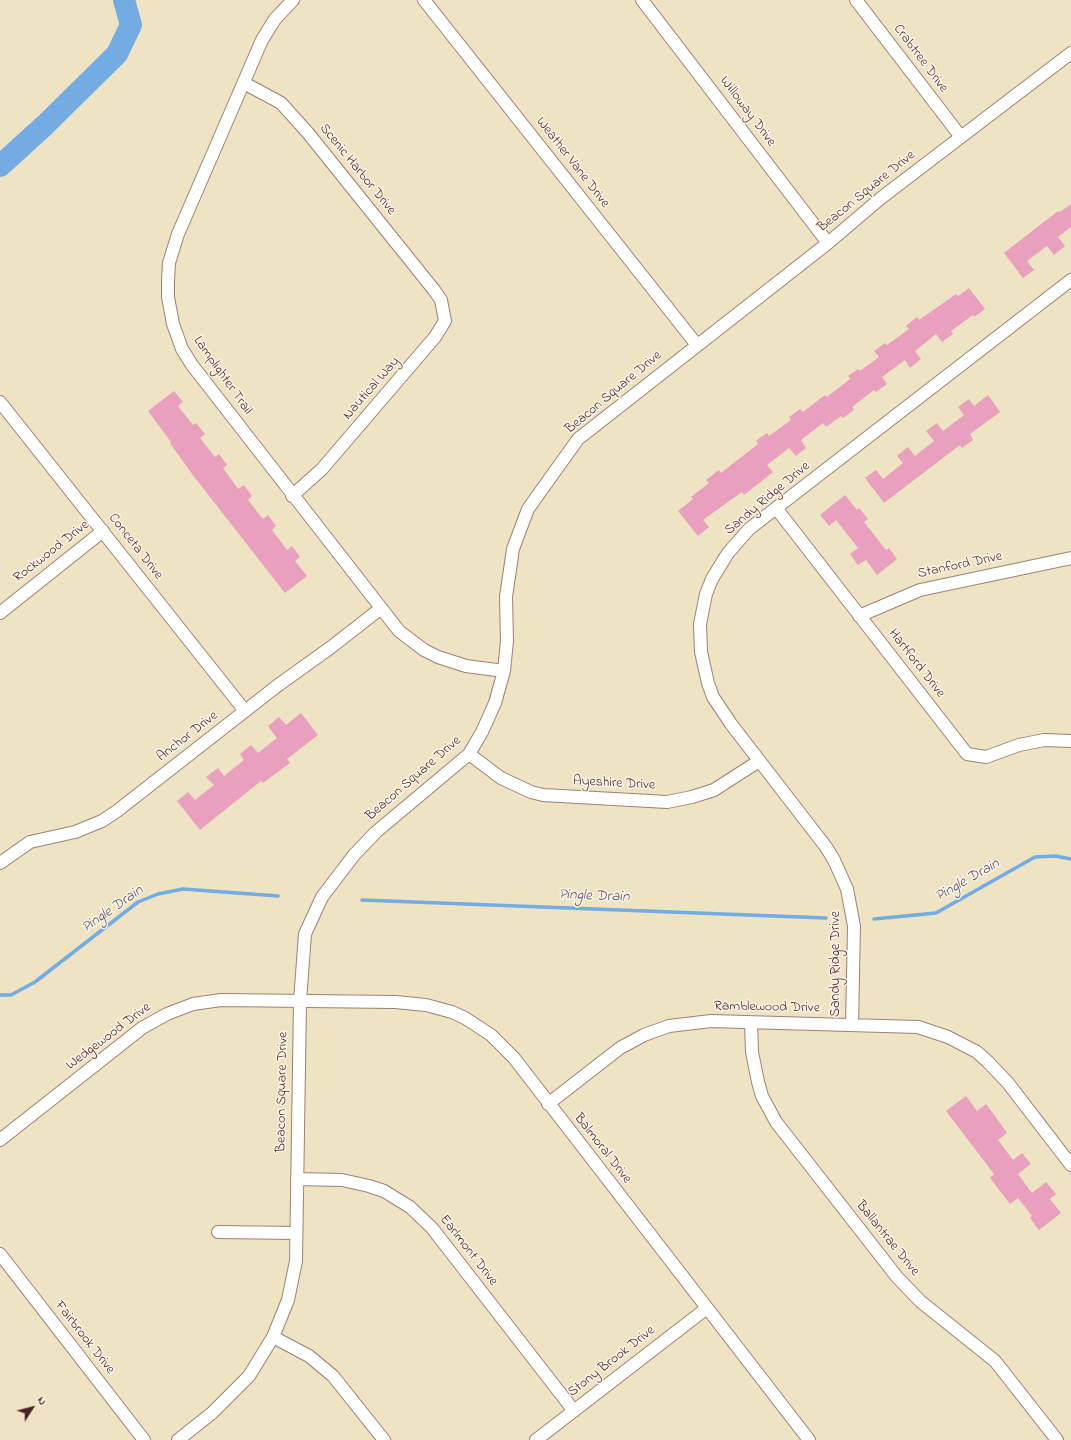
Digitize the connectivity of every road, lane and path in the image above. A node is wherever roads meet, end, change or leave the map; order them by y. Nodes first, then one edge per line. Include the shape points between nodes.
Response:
1 (293, 0) edge
2 (424, 0) edge
3 (642, 0) edge
4 (856, 0) edge
5 (1071, 53) edge
6 (244, 83) junction
7 (961, 137) junction
8 (828, 243) junction
9 (1071, 280) edge
10 (434, 290) joint
11 (697, 344) junction
12 (0, 402) edge
13 (292, 496) junction
14 (776, 508) junction
15 (103, 531) junction
16 (1071, 558) edge
17 (380, 609) junction
18 (0, 613) edge
19 (859, 616) junction
20 (504, 671) junction
21 (245, 711) junction
22 (1071, 740) edge
23 (469, 754) junction
24 (759, 760) junction
25 (0, 863) edge
26 (300, 1001) junction
27 (751, 1023) junction
28 (852, 1025) junction
29 (548, 1104) junction
30 (0, 1140) edge
31 (1071, 1165) edge
32 (297, 1179) junction
33 (218, 1232) dead end
34 (296, 1233) junction
35 (0, 1254) edge
36 (707, 1308) junction
37 (273, 1337) junction
38 (574, 1411) junction
39 (144, 1440) edge
40 (178, 1440) edge
41 (384, 1440) edge
42 (536, 1440) edge
43 (809, 1440) edge
44 (1057, 1440) edge

1 - 6 street, Lamplighter Trail via 266,33
2 - 11 street, Weather Vane Drive
3 - 8 street, Willoway Drive
4 - 7 street, Crabtree Drive
5 - 7 street, Beacon Square Drive
6 - 10 street, Scenic Harbor Drive via 281,103
6 - 13 street, Lamplighter Trail via 178,234 169,264 168,298 172,324 186,356
7 - 8 street, Beacon Square Drive via 881,198
8 - 11 street, Beacon Square Drive
9 - 14 street, Sandy Ridge Drive
10 - 13 street, Nautical Way via 441,300 445,321 436,338 322,469
11 - 20 street, Beacon Square Drive via 578,439 528,509 513,550 506,597 507,641
12 - 15 street, Conceta Drive
13 - 17 street, Lamplighter Trail
14 - 19 street, Hartford Drive
14 - 24 street, Sandy Ridge Drive via 743,536 728,553 712,578 700,624 701,652 713,697
15 - 18 street, Rockwood Drive
15 - 21 street, Conceta Drive
16 - 19 street, Stanford Drive via 920,590
17 - 20 street, Lamplighter Trail via 411,641 438,657 466,666
17 - 21 street, Anchor Drive
19 - 22 street, Hartford Drive via 967,754 986,757 1019,745 1044,740
20 - 23 street, Beacon Square Drive via 489,720
21 - 25 street, Anchor Drive via 132,801 102,821 75,832 30,842
23 - 24 street, Ayeshire Drive via 501,778 543,795 667,802 714,790
23 - 26 street, Beacon Square Drive via 376,832 322,897 305,934
24 - 28 street, Sandy Ridge Drive via 826,847 847,889 854,926
26 - 29 street, Balmoral Drive via 395,1002 426,1005 452,1012 491,1035 514,1058
26 - 30 street, Wedgewood Drive via 207,1001 167,1014 142,1028
26 - 32 street, Beacon Square Drive
27 - 28 street, Ramblewood Drive
27 - 29 street, Ramblewood Drive via 683,1023 644,1035 620,1048
27 - 44 street, Ballantrae Drive via 752,1052 758,1082 762,1096 776,1122 897,1277 920,1301 995,1361
28 - 31 street, Ramblewood Drive via 918,1028 948,1037 977,1052 999,1072
29 - 36 street, Balmoral Drive
32 - 34 street, Beacon Square Drive
32 - 38 street, Earlmont Drive via 342,1180 362,1184 384,1191 410,1207 432,1228
33 - 34 street
34 - 37 street, Beacon Square Drive via 293,1280
35 - 39 street, Fairbrook Drive
36 - 38 street, Stony Brook Drive
36 - 43 street, Balmoral Drive
37 - 40 street, Beacon Square Drive via 259,1363 242,1384 212,1414
37 - 41 street via 309,1356 333,1376
38 - 42 street, Stony Brook Drive

